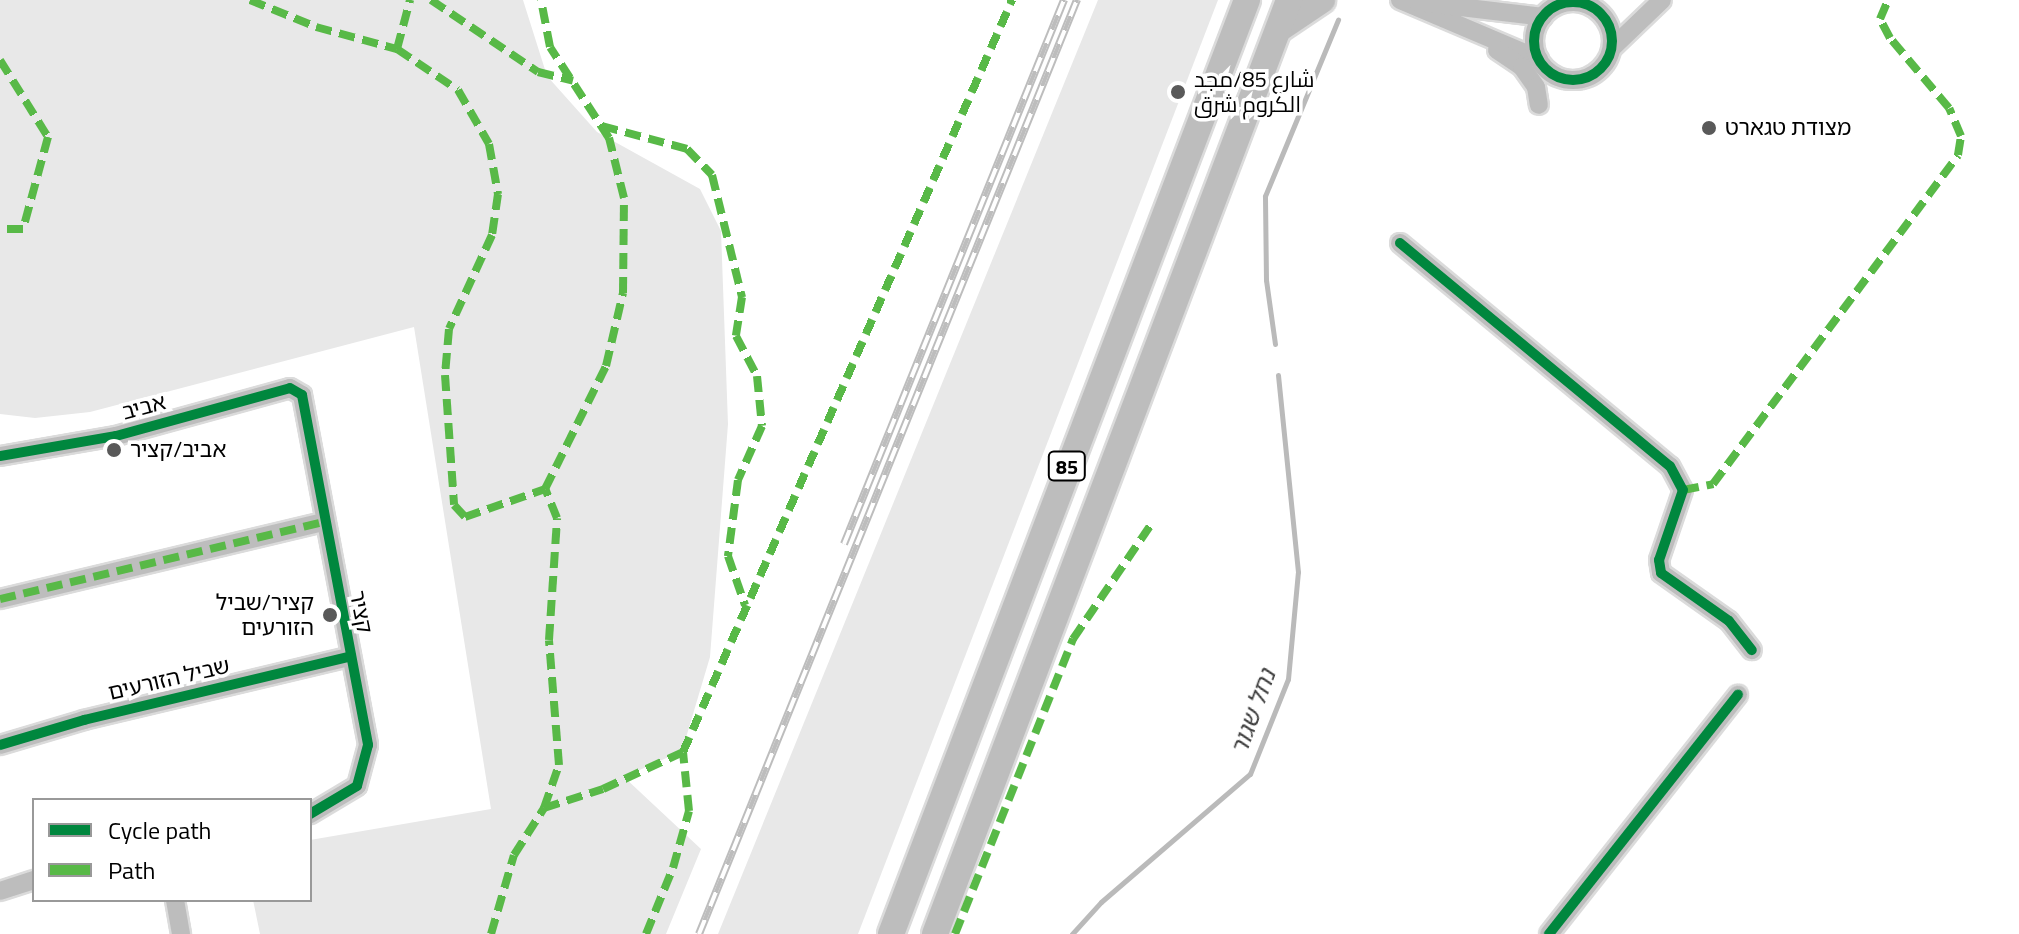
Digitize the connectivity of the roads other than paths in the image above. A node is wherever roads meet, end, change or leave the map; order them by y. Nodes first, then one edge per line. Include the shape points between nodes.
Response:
1 (1247, 0) edge
2 (1289, 0) edge
3 (1322, 0) edge
4 (1402, 0) edge
5 (1612, 0) edge
6 (1662, 0) edge
7 (1593, 8) junction
8 (1543, 17) junction
9 (1458, 25) junction
10 (1276, 31) junction
11 (1612, 48) junction
12 (1539, 59) junction
13 (1539, 105) dead end
14 (1400, 243) dead end
15 (297, 391) joint
16 (0, 456) edge
17 (324, 522) junction
18 (0, 599) edge
19 (1752, 650) dead end
20 (349, 657) junction
21 (1738, 695) dead end
22 (0, 745) edge
23 (312, 813) edge
24 (32, 881) edge
25 (0, 891) edge
26 (175, 902) edge
27 (181, 934) edge
28 (891, 934) edge
29 (935, 934) edge
30 (1549, 934) edge

1 - 28 highway, 85
2 - 10 highway, 85
3 - 10 highway
4 - 8 street
4 - 9 street
5 - 7 street
6 - 11 street
7 - 8 street via 1565,3
7 - 11 street via 1608,23
8 - 12 street via 1534,41
9 - 12 street
9 - 13 street via 1522,67 1536,87
10 - 29 highway, 85
11 - 12 street via 1599,70 1576,80 1552,74
14 - 19 street via 1670,466 1683,490 1659,560 1661,573 1729,621
15 - 16 street, אביב via 290,388 116,436
15 - 17 street, קציר via 306,401
17 - 18 street
17 - 20 street, קציר
20 - 22 street, שביל הזורעים
20 - 23 street, קציר via 366,722 366,767 349,794
21 - 30 street
24 - 25 street
26 - 27 street

